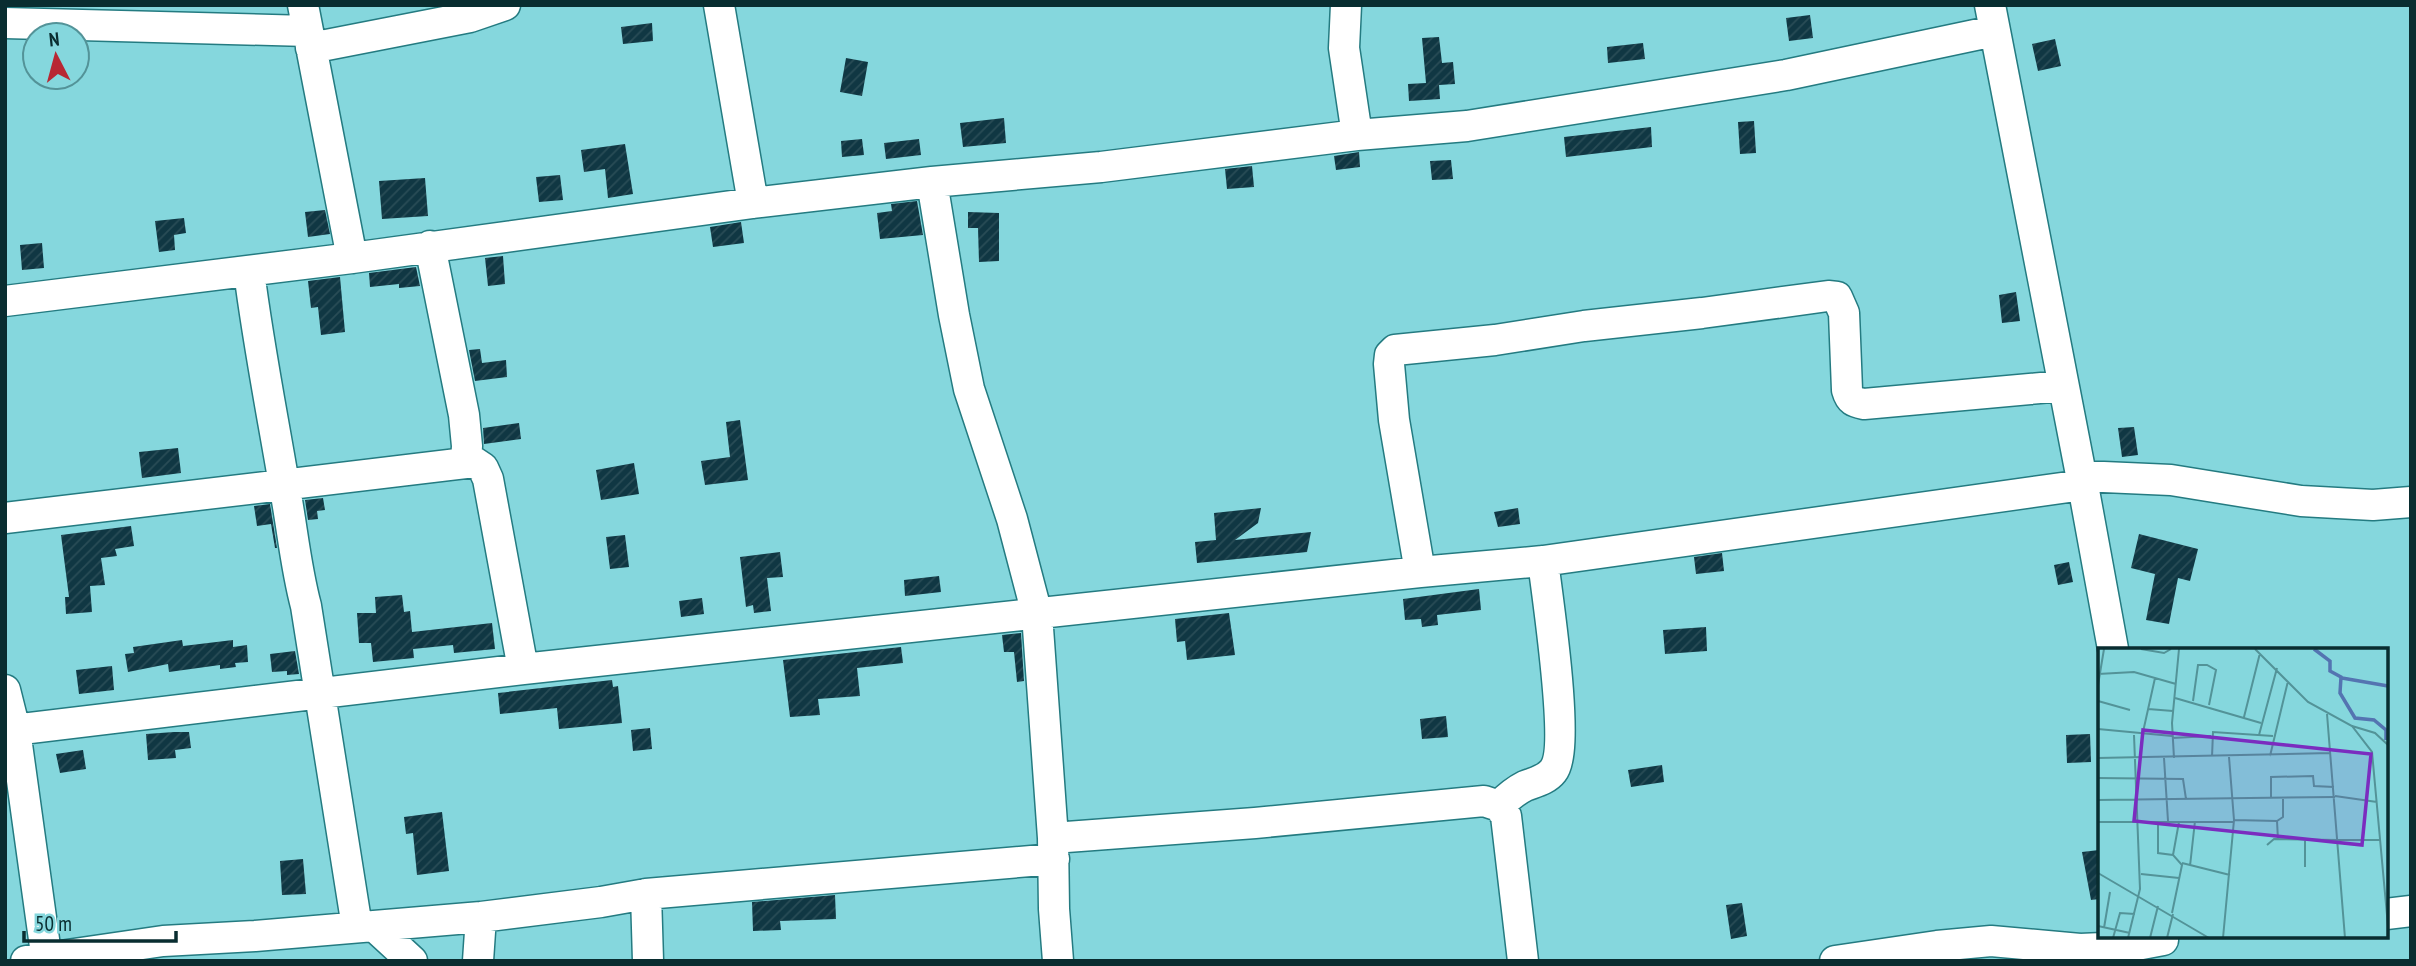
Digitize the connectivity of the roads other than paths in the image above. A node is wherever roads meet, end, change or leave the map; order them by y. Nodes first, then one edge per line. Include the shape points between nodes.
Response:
1 (505, 5) edge
2 (719, 5) edge
3 (1346, 5) edge
4 (1992, 18) edge
5 (5, 23) edge
6 (307, 28) edge
7 (1357, 135) junction
8 (932, 182) junction
9 (753, 203) junction
10 (430, 246) junction
11 (352, 258) junction
12 (249, 271) junction
13 (5, 301) edge
14 (2063, 386) junction
15 (466, 461) junction
16 (2082, 481) junction
17 (285, 485) junction
18 (2411, 502) edge
19 (5, 518) edge
20 (1543, 561) junction
21 (1420, 572) junction
22 (1037, 614) junction
23 (2113, 648) edge
24 (523, 669) junction
25 (5, 690) edge
26 (319, 695) junction
27 (10, 730) edge
28 (1499, 806) junction
29 (1053, 849) junction
30 (646, 894) junction
31 (2411, 911) edge
32 (2388, 914) edge
33 (481, 917) junction
34 (366, 926) junction
35 (255, 936) junction
36 (2164, 946) edge
37 (40, 960) edge
38 (274, 961) edge
39 (412, 961) edge
40 (478, 961) edge
41 (648, 961) edge
42 (1058, 961) edge
43 (1523, 961) edge
44 (1835, 961) edge

1 - 6 street via 470,17
2 - 9 street
3 - 7 street via 1344,48
4 - 7 street via 1786,75 1467,126
4 - 14 street
5 - 6 street
6 - 11 street
7 - 8 street via 1101,167
8 - 9 street
8 - 22 street via 969,389 1012,519
9 - 10 street
10 - 11 street
10 - 15 street via 464,415
11 - 12 street
12 - 13 street
12 - 17 street
14 - 16 street
14 - 21 street via 1864,404 1853,401 1847,390 1844,313 1837,297 1828,296 1395,350 1389,364 1394,420
15 - 17 street
15 - 24 street via 483,468 488,479
16 - 18 street via 2171,480 2301,501
16 - 20 street
16 - 23 street
17 - 19 street
17 - 26 street
20 - 21 street
20 - 28 street via 1559,707 1559,753 1556,768 1547,777
21 - 22 street
22 - 24 street
22 - 29 street
24 - 26 street
25 - 27 street
26 - 27 street
26 - 34 street
27 - 37 street
28 - 29 street via 1484,801 1439,804
28 - 43 street via 1510,839
29 - 30 street
29 - 42 street
30 - 33 street
30 - 41 street
31 - 32 street
33 - 34 street
33 - 40 street
34 - 35 street
34 - 39 street
35 - 37 street via 163,940
35 - 38 street
36 - 44 street via 2080,949 1991,941

